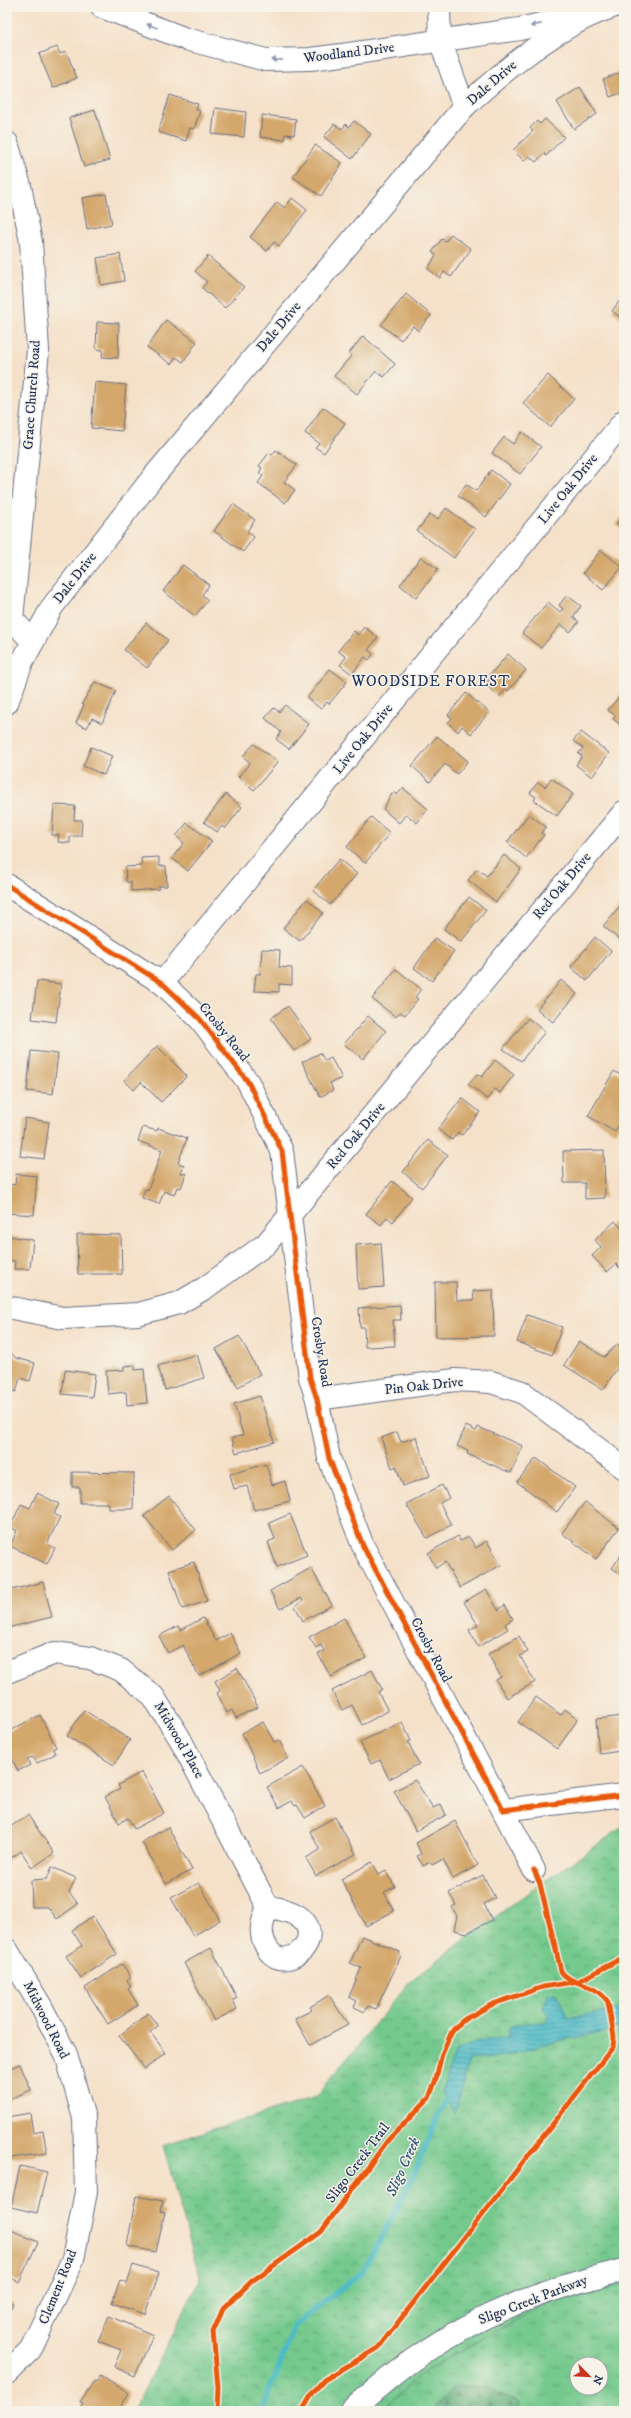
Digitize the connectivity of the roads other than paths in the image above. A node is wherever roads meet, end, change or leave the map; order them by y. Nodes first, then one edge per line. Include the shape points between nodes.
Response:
1 (102, 7) edge
2 (439, 7) edge
3 (607, 9) edge
4 (440, 40) junction
5 (464, 107) junction
6 (7, 143) edge
7 (624, 421) edge
8 (33, 642) junction
9 (7, 703) edge
10 (624, 812) edge
11 (7, 885) edge
12 (162, 983) junction
13 (291, 1214) junction
14 (7, 1306) edge
15 (317, 1399) junction
16 (624, 1468) edge
17 (7, 1672) edge
18 (624, 1795) edge
19 (503, 1810) junction
20 (534, 1870) dead end
21 (268, 1907) dead end
22 (7, 1950) edge
23 (84, 2118) joint
24 (624, 2270) edge
25 (7, 2373) edge
26 (350, 2411) edge

4 -> 1 street, Woodland Drive via 310,59 266,60 186,39
2 - 4 street
3 -> 4 street, Woodland Drive via 520,29
3 - 5 street, Dale Drive via 549,39 523,56
4 - 5 street
5 - 8 street, Dale Drive via 150,481 52,607
6 - 8 street, Grace Church Road via 20,186 31,242 38,350 12,619
7 - 12 street, Live Oak Drive
8 - 9 street, Dale Drive via 22,662
10 - 13 street, Red Oak Drive
11 - 12 street, Crosby Road
12 - 13 street, Crosby Road via 200,1019 248,1082 282,1151
13 - 14 street, Red Oak Drive via 266,1244 205,1288 179,1303 138,1314 64,1318
13 - 15 street, Crosby Road via 310,1378
15 - 16 street, Pin Oak Drive via 455,1380 491,1382 522,1392
15 - 19 street, Crosby Road via 329,1458 363,1546
17 - 21 street, Midwood Place via 55,1653 90,1658 121,1670 153,1696 179,1738
18 - 19 street
19 - 20 street, Crosby Road
22 - 23 street, Midwood Road via 66,2054
23 - 25 street, Clement Road via 86,2192 73,2259 31,2349
24 - 26 street, Sligo Creek Parkway via 576,2281 487,2315 416,2357

